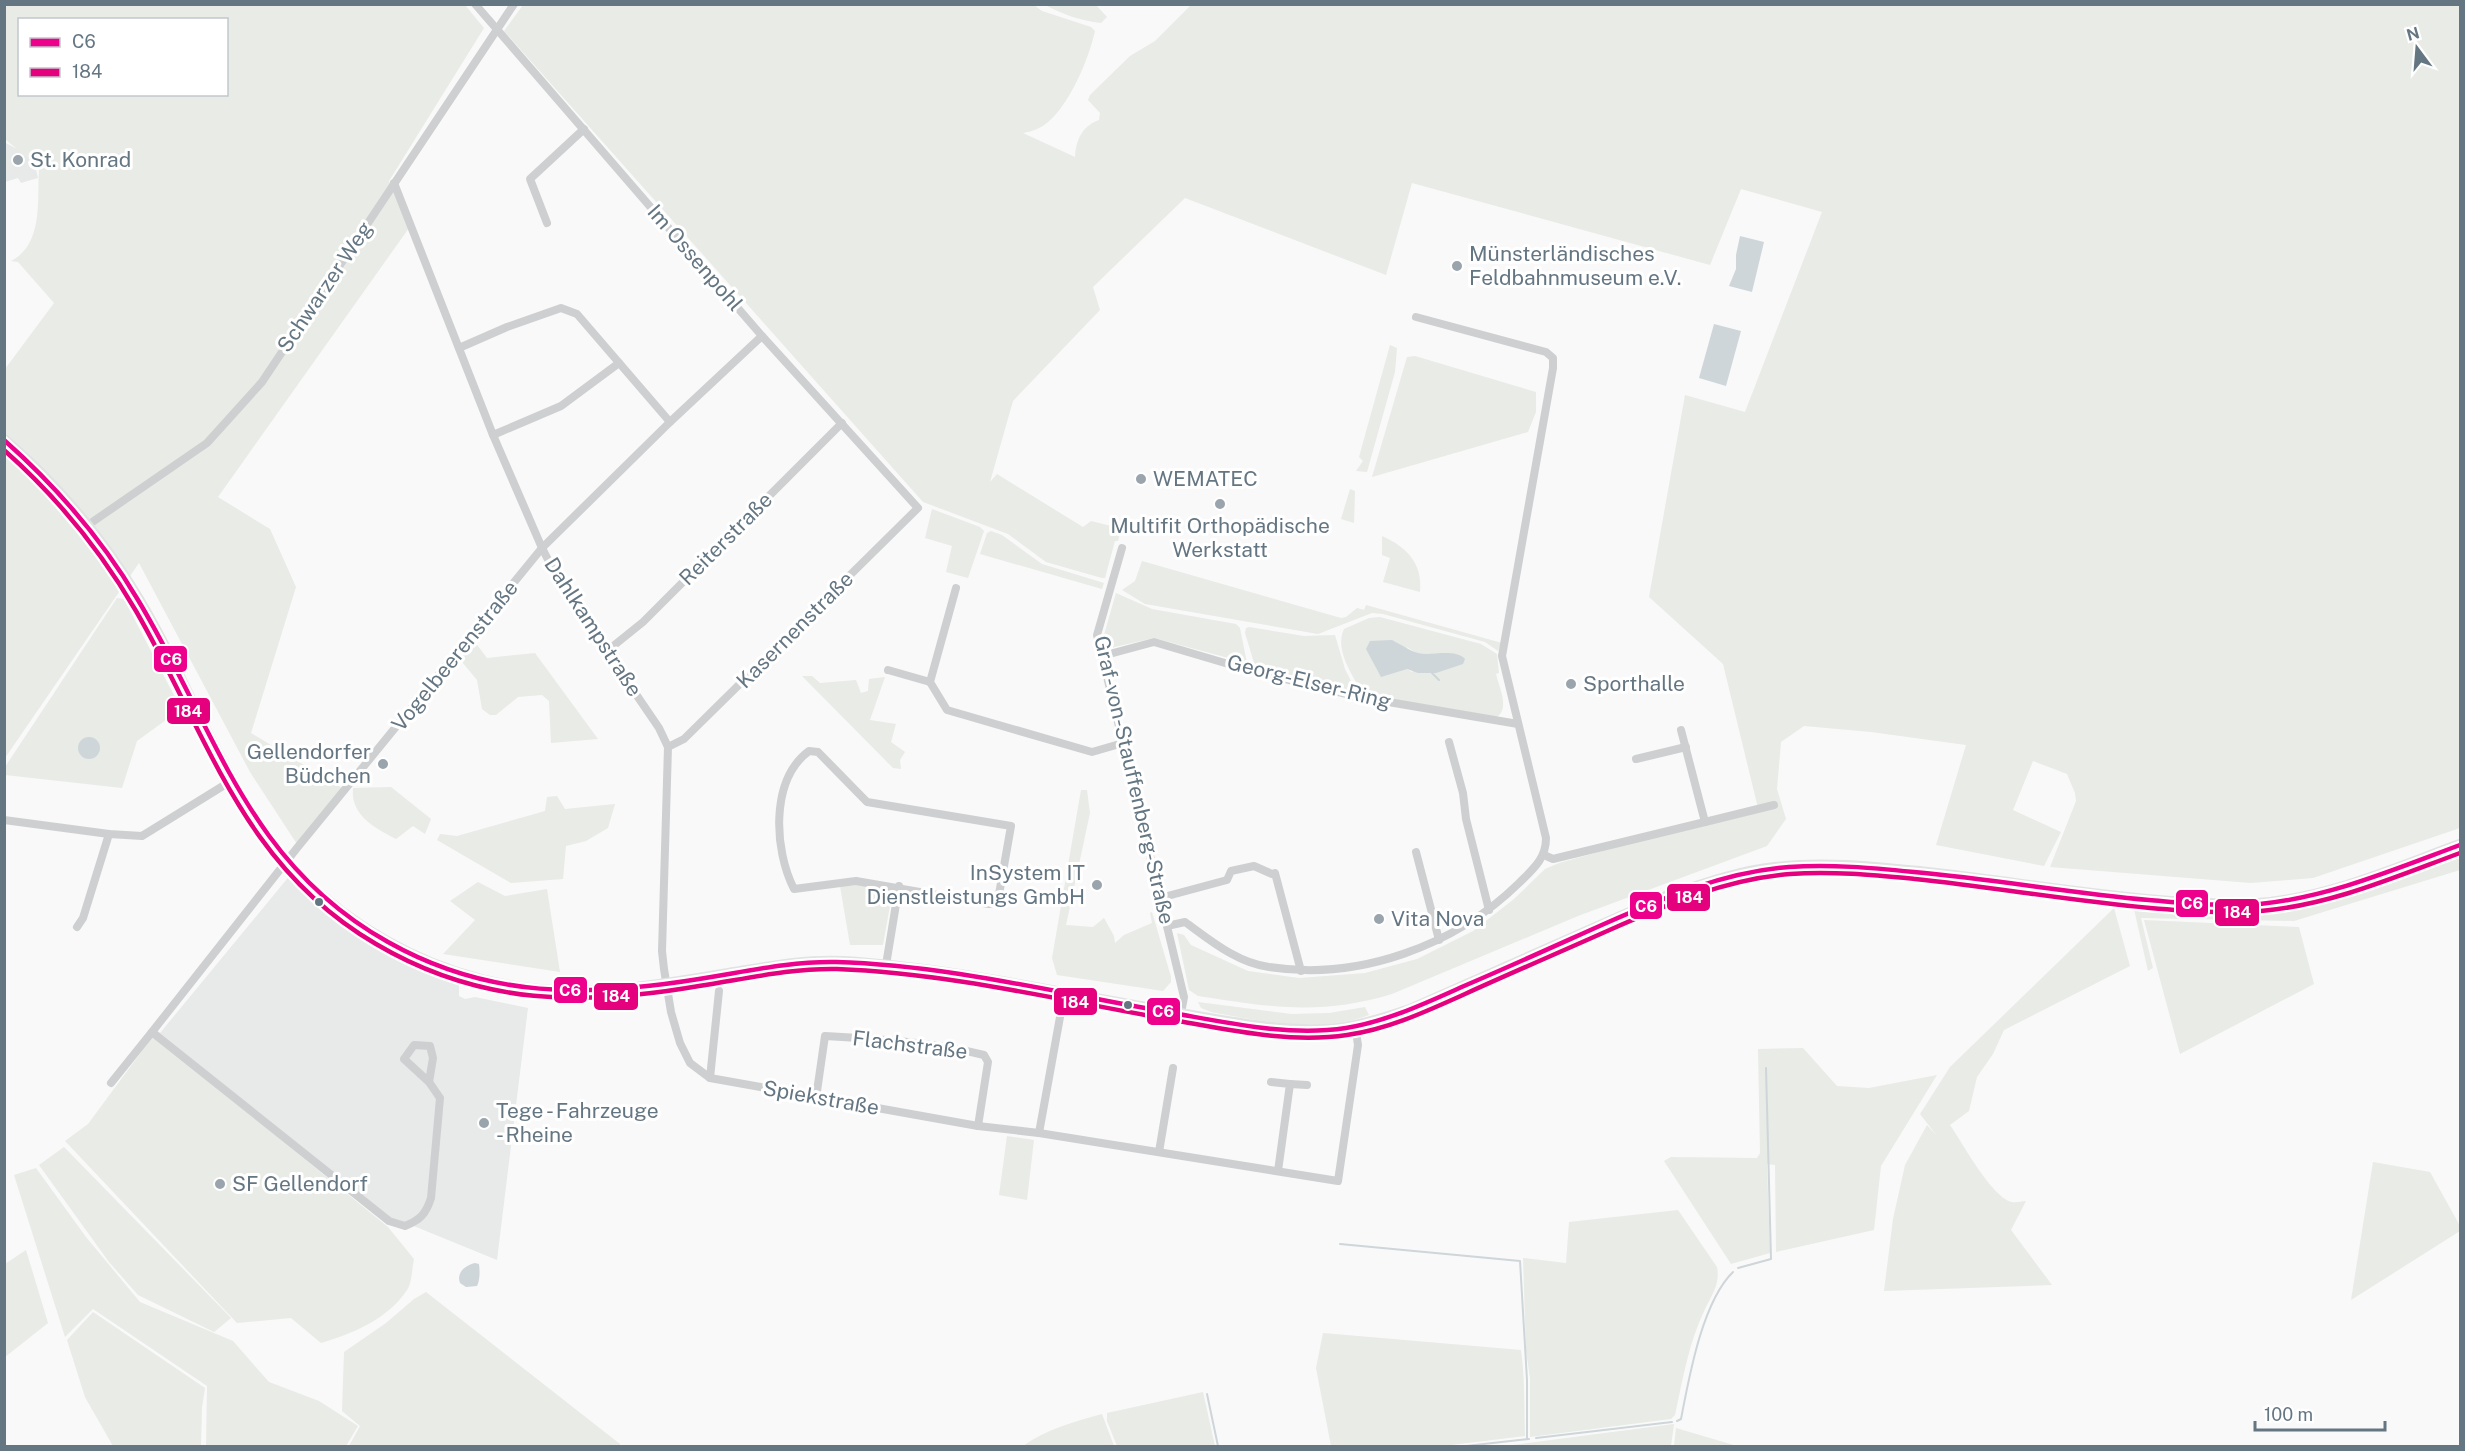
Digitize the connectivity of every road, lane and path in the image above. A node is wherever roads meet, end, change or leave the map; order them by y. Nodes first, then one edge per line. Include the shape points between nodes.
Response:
1 (476, 4) edge
2 (514, 4) edge
3 (497, 28) junction
4 (584, 129) junction
5 (394, 183) junction
6 (547, 223) dead end
7 (1416, 317) dead end
8 (762, 336) junction
9 (459, 348) junction
10 (619, 363) junction
11 (670, 422) junction
12 (842, 423) junction
13 (493, 435) junction
14 (4, 440) edge
15 (918, 508) joint
16 (88, 525) junction
17 (542, 548) junction
18 (1122, 548) dead end
19 (956, 588) dead end
20 (607, 651) junction
21 (1102, 656) junction
22 (888, 670) dead end
23 (930, 682) junction
24 (1518, 724) junction
25 (1681, 730) dead end
26 (1449, 742) dead end
27 (1123, 743) junction
28 (668, 747) junction
29 (1686, 747) junction
30 (1636, 759) dead end
31 (231, 781) junction
32 (1774, 805) dead end
33 (4, 820) edge
34 (1705, 822) junction
35 (110, 834) junction
36 (2460, 845) edge
37 (1416, 852) dead end
38 (1544, 855) junction
39 (288, 862) junction
40 (899, 886) junction
41 (1160, 898) junction
42 (1489, 910) junction
43 (1167, 926) junction
44 (77, 927) dead end
45 (1439, 940) junction
46 (885, 966) junction
47 (1300, 971) junction
48 (666, 984) junction
49 (719, 991) dead end
50 (1062, 1006) dead end
51 (1181, 1013) junction
52 (1355, 1026) junction
53 (152, 1032) junction
54 (1173, 1068) dead end
55 (710, 1078) junction
56 (429, 1082) junction
57 (1271, 1082) dead end
58 (111, 1083) dead end
59 (1290, 1084) junction
60 (1307, 1085) dead end
61 (816, 1098) junction
62 (978, 1126) junction
63 (1039, 1133) junction
64 (1159, 1152) junction
65 (1278, 1171) junction

1 - 3 street, Im Ossenpohl
2 - 3 street, Schwarzer Weg
3 - 4 street, Im Ossenpohl
3 - 5 street, Schwarzer Weg
4 - 6 street via 530,179
4 - 8 street, Im Ossenpohl
5 - 9 street, Dahlkampstraße
5 - 16 street, Schwarzer Weg via 262,382 207,443
7 - 24 street via 1546,352 1553,358 1503,656
8 - 11 street, Vogelbeerenstraße
8 - 12 street, Im Ossenpohl
9 - 10 street via 561,308 577,314
9 - 13 street, Dahlkampstraße
10 - 11 street
10 - 13 street via 561,406
11 - 17 street, Vogelbeerenstraße
12 - 15 street, Im Ossenpohl
12 - 20 street, Reiterstraße via 643,622
13 - 17 street, Dahlkampstraße
14 - 16 main road via 33,464
15 - 28 street, Kasernenstraße via 684,739
16 - 31 main road via 156,630
17 - 20 street, Dahlkampstraße via 559,581
17 - 39 street, Vogelbeerenstraße
18 - 21 street, Graf-von-Stauffenberg-Straße via 1097,635
19 - 23 street
20 - 28 street, Dahlkampstraße
21 - 24 street, Georg-Elser-Ring via 1154,642 1370,700
21 - 27 street, Graf-von-Stauffenberg-Straße
22 - 23 street
23 - 27 street via 947,710 1092,752
24 - 38 street via 1546,838
25 - 29 street
26 - 42 street
27 - 41 street, Graf-von-Stauffenberg-Straße
28 - 48 street, Dahlkampstraße via 662,951
29 - 30 street
29 - 34 street
31 - 35 street via 142,836
31 - 39 main road via 266,836
32 - 34 street
33 - 35 street
34 - 38 street via 1553,859
35 - 44 street
36 - 52 main road via 2320,894 2255,904 2127,898 1863,867 1818,865 1762,870 1666,897 1410,1010
37 - 45 street
38 - 42 street
39 - 48 main road via 321,895 374,935 449,970 546,992 586,993
39 - 53 street, Vogelbeerenstraße
40 - 40 street via 989,904 998,900 1011,826 867,801 818,752 809,751 802,756 780,802 778,832 794,890 856,880
40 - 46 street
41 - 43 street, Graf-von-Stauffenberg-Straße
41 - 47 street via 1227,880 1231,872 1254,866 1275,873
42 - 45 street
43 - 47 street via 1185,922 1243,959 1266,967
43 - 51 street, Graf-von-Stauffenberg-Straße via 1184,997
45 - 47 street via 1386,959
46 - 48 main road via 799,963
46 - 51 main road
48 - 55 street via 680,1043 690,1063
49 - 55 street
50 - 63 street
51 - 52 main road via 1305,1030
52 - 65 street, Spiekstraße via 1358,1045 1338,1181
53 - 56 street via 389,1221 405,1226 418,1221 431,1198 440,1098
53 - 58 street, Vogelbeerenstraße
54 - 64 street
55 - 61 street, Spiekstraße
56 - 56 street via 404,1059 414,1045 429,1046 433,1058
57 - 59 street
59 - 60 street
59 - 65 street
61 - 62 street, Spiekstraße
61 - 62 street, Flachstraße via 825,1035 956,1048 984,1055 988,1062
62 - 63 street, Spiekstraße
63 - 64 street, Spiekstraße
64 - 65 street, Spiekstraße

